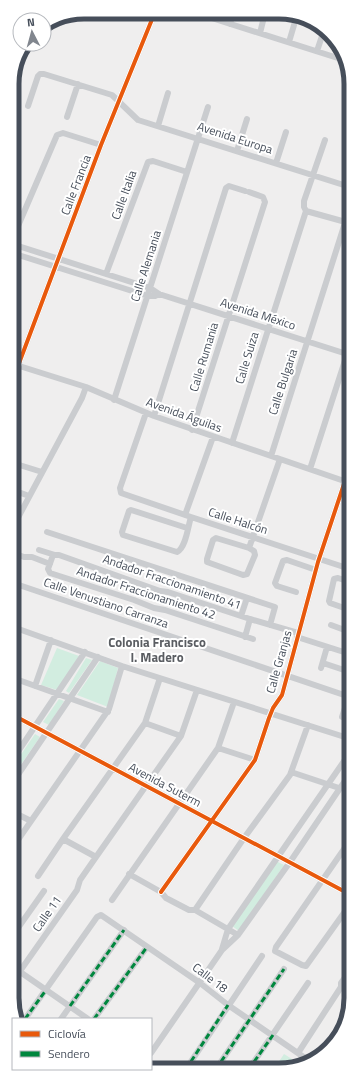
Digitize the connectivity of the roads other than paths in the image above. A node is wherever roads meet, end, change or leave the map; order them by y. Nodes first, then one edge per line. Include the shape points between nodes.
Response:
1 (152, 19) edge
2 (215, 19) edge
3 (231, 19) edge
4 (264, 19) edge
5 (296, 21) edge
6 (230, 24) junction
7 (260, 33) junction
8 (322, 36) edge
9 (289, 42) junction
10 (317, 51) junction
11 (338, 58) edge
12 (78, 84) junction
13 (168, 93) dead end
14 (119, 101) junction
15 (28, 106) dead end
16 (208, 107) dead end
17 (67, 117) dead end
18 (247, 119) dead end
19 (158, 126) junction
20 (286, 132) dead end
21 (198, 138) junction
22 (325, 140) dead end
23 (101, 145) junction
24 (237, 151) junction
25 (276, 163) junction
26 (187, 172) junction
27 (314, 175) junction
28 (344, 185) edge
29 (306, 211) junction
30 (19, 224) edge
31 (19, 246) edge
32 (19, 255) edge
33 (58, 259) junction
34 (55, 267) junction
35 (106, 274) junction
36 (150, 288) junction
37 (159, 294) junction
38 (148, 296) junction
39 (189, 303) junction
40 (228, 316) junction
41 (268, 329) junction
42 (308, 341) junction
43 (344, 353) edge
44 (19, 355) edge
45 (19, 366) edge
46 (344, 370) edge
47 (86, 387) junction
48 (114, 400) junction
49 (146, 413) junction
50 (154, 416) junction
51 (192, 430) junction
52 (213, 437) junction
53 (232, 443) junction
54 (272, 456) junction
55 (280, 459) junction
56 (19, 464) edge
57 (310, 470) junction
58 (42, 472) junction
59 (344, 481) edge
60 (344, 490) edge
61 (19, 492) edge
62 (29, 496) junction
63 (20, 513) edge
64 (188, 516) junction
65 (187, 528) junction
66 (48, 532) dead end
67 (253, 538) junction
68 (249, 548) junction
69 (39, 550) dead end
70 (19, 555) edge
71 (53, 555) junction
72 (319, 559) junction
73 (50, 564) junction
74 (344, 568) edge
75 (316, 570) junction
76 (344, 580) edge
77 (19, 585) edge
78 (296, 592) dead end
79 (247, 598) junction
80 (344, 608) edge
81 (241, 616) junction
82 (250, 619) junction
83 (270, 625) junction
84 (331, 625) dead end
85 (19, 630) edge
86 (344, 630) edge
87 (298, 635) junction
88 (245, 637) junction
89 (253, 639) dead end
90 (51, 640) junction
91 (328, 647) junction
92 (85, 652) junction
93 (344, 652) edge
94 (98, 657) junction
95 (122, 666) junction
96 (344, 670) edge
97 (288, 675) junction
98 (160, 678) junction
99 (19, 680) edge
100 (35, 686) junction
101 (197, 690) junction
102 (57, 694) junction
103 (344, 694) edge
104 (69, 698) junction
105 (234, 702) junction
106 (108, 712) junction
107 (344, 712) edge
108 (271, 713) junction
109 (342, 717) dead end
110 (19, 718) edge
111 (145, 723) junction
112 (308, 725) junction
113 (36, 727) junction
114 (47, 733) junction
115 (181, 736) junction
116 (344, 737) edge
117 (218, 748) junction
118 (19, 751) edge
119 (80, 751) junction
120 (255, 760) junction
121 (344, 760) edge
122 (113, 769) junction
123 (291, 772) junction
124 (19, 773) edge
125 (344, 782) edge
126 (328, 784) junction
127 (146, 786) junction
128 (340, 788) junction
129 (179, 804) junction
130 (19, 815) edge
131 (31, 821) junction
132 (212, 822) junction
133 (19, 838) edge
134 (244, 838) junction
135 (63, 839) junction
136 (344, 849) edge
137 (278, 856) junction
138 (96, 857) junction
139 (290, 862) junction
140 (129, 874) junction
141 (38, 876) dead end
142 (322, 879) junction
143 (44, 891) dead end
144 (344, 891) edge
145 (161, 892) junction
146 (112, 900) dead end
147 (195, 910) junction
148 (344, 913) edge
149 (19, 926) edge
150 (228, 929) junction
151 (124, 930) junction
152 (238, 935) junction
153 (147, 947) junction
154 (222, 950) junction
155 (262, 956) dead end
156 (284, 969) dead end
157 (20, 972) joint
158 (344, 979) edge
159 (308, 983) dead end
160 (200, 984) junction
161 (341, 987) junction
162 (344, 988) edge
163 (46, 990) junction
164 (228, 1005) junction
165 (70, 1006) junction
166 (26, 1018) edge
167 (62, 1018) edge
168 (87, 1018) edge
169 (95, 1018) edge
170 (250, 1020) junction
171 (273, 1036) junction
172 (152, 1052) edge
173 (298, 1053) junction
174 (305, 1058) edge
175 (190, 1063) edge
176 (220, 1063) edge
177 (253, 1063) edge

1 - 14 street, Calle Francia
2 - 6 street
3 - 6 street
4 - 7 street
5 - 9 street
6 - 7 street
7 - 9 street
8 - 10 street
9 - 10 street
10 - 11 street
12 - 14 street, Avenida Europa via 112,95
12 - 15 street, Avenida Europa via 40,74
12 - 17 street
13 - 19 street
14 - 19 street, Avenida Europa via 137,120
14 - 23 street, Calle Francia
16 - 21 street, Calle Alemania
18 - 24 street
19 - 21 street, Avenida Europa
20 - 25 street
21 - 24 street, Avenida Europa
21 - 26 street, Calle Alemania
22 - 27 street, Calle Suiza
23 - 30 street via 63,133 57,135
23 - 33 street, Calle Francia
24 - 25 street, Avenida Europa
25 - 27 street, Avenida Europa
26 - 35 street, Calle Italia via 153,161 148,162
26 - 36 street, Calle Alemania
27 - 28 street, Avenida Europa
27 - 29 street, Calle Suiza via 304,202
29 - 41 street, Calle Suiza
29 - 42 street, Calle Bulgaria via 344,223
31 - 33 street, Avenida México
32 - 34 street, Avenida México
33 - 34 street, Calle Francia
33 - 35 street, Avenida México
34 - 38 street, Avenida México
34 - 44 street, Calle Francia
35 - 36 street, Avenida México
36 - 37 street, Avenida México
36 - 38 street, Calle Alemania
37 - 38 street, Avenida México
37 - 39 street, Avenida México
38 - 48 street, Calle Alemania
39 - 40 street, Avenida México
39 - 40 street, Calle Rumania via 228,186 247,191 260,196 265,202
39 - 50 street
40 - 41 street, Avenida México
40 - 51 street, Calle Rumania
41 - 42 street, Avenida México
41 - 53 street, Calle Suiza
42 - 43 street, Avenida México
42 - 54 street, Calle Bulgaria
45 - 47 street, Avenida Águilas
46 - 57 street
47 - 48 street, Avenida Águilas
47 - 58 street
48 - 49 street, Avenida Águilas
49 - 50 street, Avenida Águilas
49 - 64 street, Calle Halcón via 120,492
50 - 51 street, Avenida Águilas
51 - 52 street, Avenida Águilas
52 - 53 street, Avenida Águilas
52 - 64 street
53 - 54 street, Avenida Águilas
54 - 55 street, Avenida Águilas
55 - 57 street, Avenida Águilas
55 - 67 street
56 - 58 street
57 - 59 street, Avenida Águilas
58 - 62 street
60 - 72 street, Calle Granjas
61 - 62 street
62 - 63 street
64 - 65 street
64 - 67 street, Calle Halcón
65 - 65 street via 177,552 123,535 122,532 131,510
66 - 79 street
67 - 68 street
67 - 72 street, Calle Halcón
68 - 68 street via 215,538 206,560 243,575 246,574 255,553
69 - 71 street, Andador Fraccionamiento 41
70 - 73 street
71 - 73 street
71 - 81 street, Andador Fraccionamiento 41
72 - 74 street, Calle Halcón
72 - 75 street, Calle Granjas
73 - 88 street, Andador Fraccionamiento 42 via 50,573
75 - 78 street via 287,560 283,561 275,583
75 - 87 street, Calle Granjas
76 - 80 street via 334,580 329,601
77 - 97 street, Calle Venustiano Carranza
79 - 81 street
79 - 83 street via 276,607
81 - 82 street, Andador Fraccionamiento 41
82 - 83 street, Andador Fraccionamiento 41
82 - 88 street
83 - 87 street, Andador Fraccionamiento 41
84 - 86 street
85 - 90 street
87 - 91 street, Andador Fraccionamiento 41
87 - 97 street, Calle Granjas
88 - 89 street, Andador Fraccionamiento 42
90 - 92 street
90 - 100 street
91 - 93 street, Andador Fraccionamiento 41
91 - 96 street via 322,665
92 - 94 street
92 - 102 street
94 - 95 street
94 - 104 street
95 - 98 street
95 - 106 street
97 - 103 street, Calle Venustiano Carranza
97 - 108 street, Calle Granjas via 282,695
98 - 101 street
98 - 111 street
99 - 100 street
100 - 102 street
101 - 105 street
101 - 115 street, Calle 11
102 - 104 street
102 - 113 street
104 - 106 street
104 - 114 street
105 - 108 street
105 - 117 street
106 - 119 street
107 - 109 street
108 - 112 street
108 - 120 street, Calle Granjas
110 - 113 street, Avenida Suterm
111 - 115 street
111 - 122 street
112 - 116 street
112 - 123 street
113 - 114 street, Avenida Suterm
113 - 118 street
114 - 119 street, Avenida Suterm
114 - 124 street
115 - 127 street, Calle 11
117 - 120 street
117 - 129 street
119 - 122 street, Avenida Suterm
119 - 131 street
120 - 132 street, Calle Granjas
121 - 126 street
122 - 127 street, Avenida Suterm
122 - 135 street
123 - 126 street
123 - 134 street
125 - 128 street
126 - 128 street
126 - 137 street
127 - 129 street, Avenida Suterm
127 - 138 street, Calle 11
128 - 139 street
129 - 132 street, Avenida Suterm
129 - 140 street
130 - 131 street
131 - 133 street
132 - 134 street, Avenida Suterm
132 - 145 street, Calle Granjas
134 - 137 street, Avenida Suterm
134 - 147 street
135 - 138 street
135 - 141 street
136 - 142 street
137 - 139 street, Avenida Suterm
137 - 150 street
138 - 157 street, Calle 11 via 80,880 77,890
139 - 142 street, Avenida Suterm
139 - 152 street
140 - 145 street
140 - 146 street
142 - 144 street, Avenida Suterm
142 - 148 street via 275,948 277,952 302,966 308,965
143 - 149 street
145 - 147 street via 166,898 189,910
147 - 150 street
150 - 152 street
150 - 154 street
151 - 153 street, Calle 18
151 - 163 street, Calle 18 via 103,916 97,917
151 - 165 street
152 - 154 street
153 - 160 street, Calle 18
153 - 169 street
154 - 160 street
155 - 164 street
156 - 170 street
157 - 163 street
158 - 161 street
159 - 171 street
160 - 164 street, Calle 18
160 - 172 street
161 - 162 street
161 - 173 street
163 - 165 street
163 - 166 street
164 - 170 street, Calle 18
164 - 175 street
165 - 167 street
165 - 168 street
170 - 171 street, Calle 18
170 - 176 street
171 - 173 street, Calle 18
171 - 177 street
173 - 174 street, Calle 18

